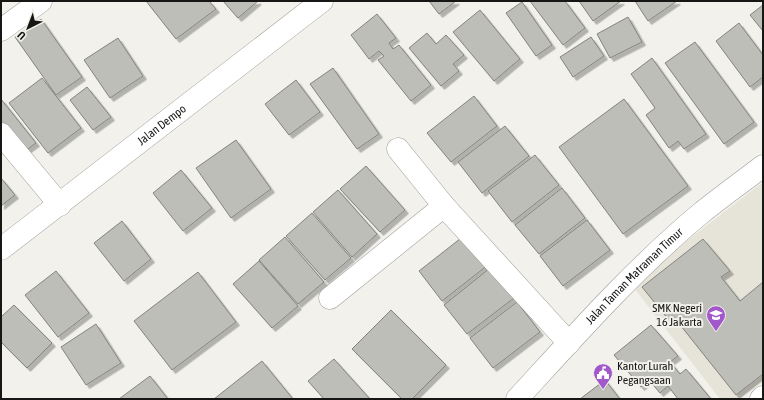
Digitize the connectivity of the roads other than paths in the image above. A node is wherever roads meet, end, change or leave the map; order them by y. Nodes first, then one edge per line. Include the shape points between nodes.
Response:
1 (41, 1) edge
2 (322, 1) edge
3 (1, 30) edge
4 (1, 134) edge
5 (398, 149) dead end
6 (763, 166) edge
7 (60, 205) junction
8 (444, 206) junction
9 (1, 250) edge
10 (330, 298) dead end
11 (569, 343) junction
12 (517, 399) edge

1 - 3 street
2 - 7 street, Jalan Dempo
4 - 7 street
5 - 8 street
6 - 11 street, Jalan Taman Matraman Timur via 695,218
7 - 9 street, Jalan Dempo
8 - 10 street
8 - 11 street
11 - 12 street, Jalan Taman Matraman Timur

